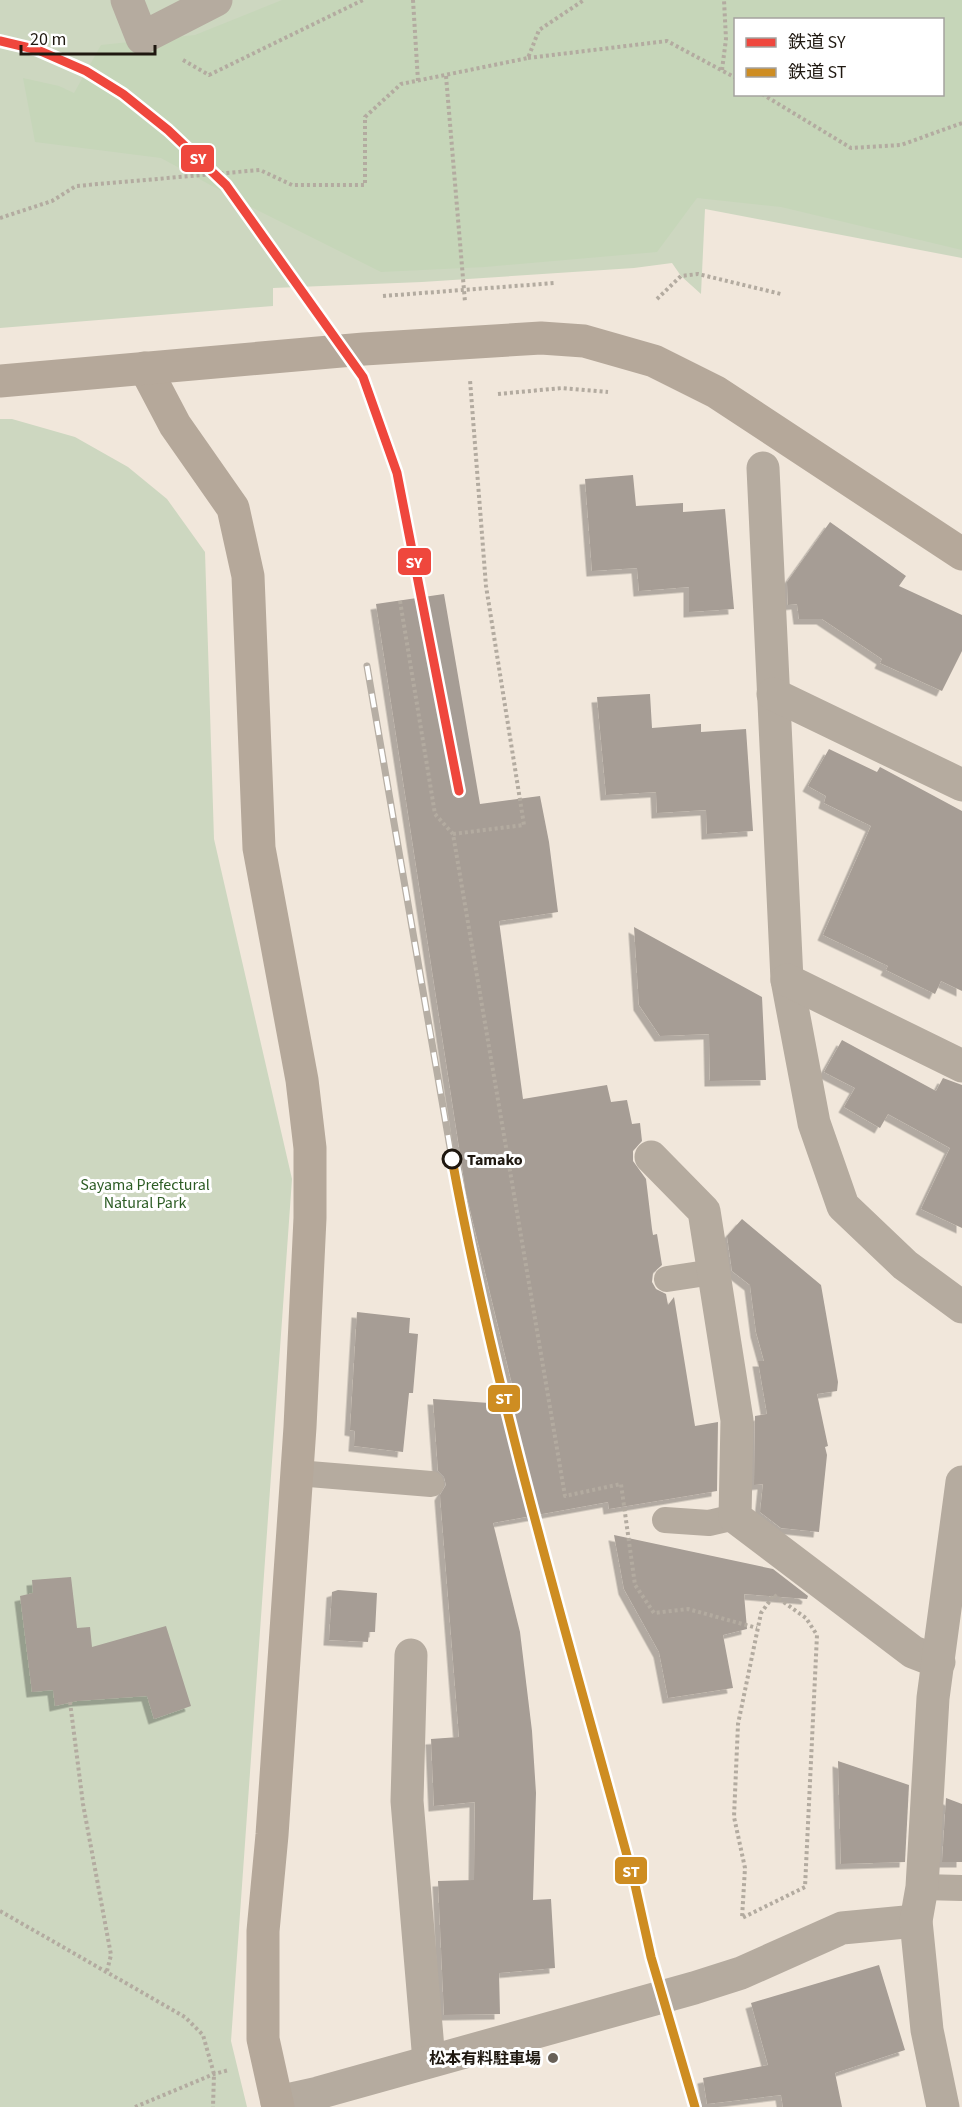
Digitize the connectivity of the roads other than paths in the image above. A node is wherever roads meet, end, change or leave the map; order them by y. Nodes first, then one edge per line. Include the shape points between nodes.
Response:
1 (127, 0) edge
2 (216, 0) edge
3 (145, 368) junction
4 (0, 381) edge
5 (763, 468) dead end
6 (962, 554) edge
7 (773, 694) junction
8 (962, 785) edge
9 (787, 980) junction
10 (962, 1066) edge
11 (651, 1157) dead end
12 (713, 1272) junction
13 (667, 1280) dead end
14 (962, 1307) edge
15 (297, 1473) junction
16 (962, 1482) edge
17 (431, 1484) dead end
18 (735, 1517) junction
19 (665, 1520) dead end
20 (411, 1655) dead end
21 (939, 1662) junction
22 (922, 1887) junction
23 (962, 1888) edge
24 (916, 1921) junction
25 (429, 2061) junction
26 (277, 2104) edge
27 (943, 2107) edge

1 - 2 street via 142,38
3 - 4 street
3 - 6 street via 541,338 584,341 654,361 716,392
3 - 15 street via 175,425 233,508 248,576 259,848 302,1080 310,1148
5 - 7 street
7 - 8 street
7 - 9 street
9 - 10 street
9 - 14 street via 814,1123 843,1206 905,1265
11 - 12 street via 704,1211
12 - 13 lane
12 - 18 street via 737,1420
15 - 17 lane
15 - 26 street via 264,1931 263,2039
16 - 21 street
18 - 19 lane via 709,1523
18 - 21 street via 913,1652
20 - 25 street via 407,1801
21 - 22 street via 933,1698
22 - 23 lane
22 - 24 street
24 - 25 street via 843,1928 741,1973
24 - 27 street via 927,2030
25 - 26 street

